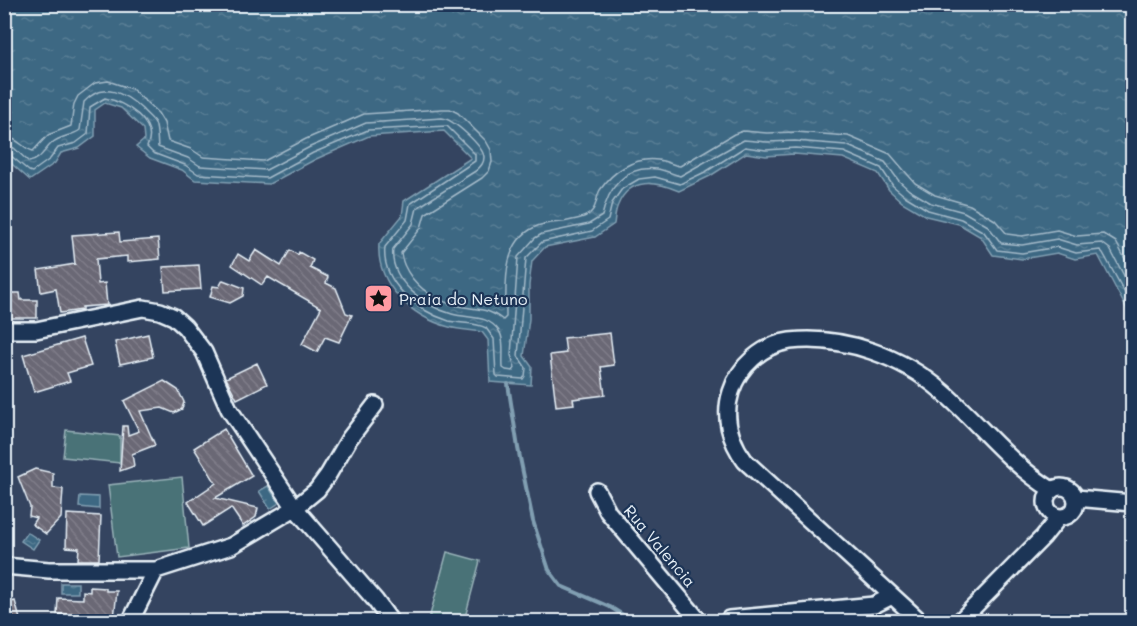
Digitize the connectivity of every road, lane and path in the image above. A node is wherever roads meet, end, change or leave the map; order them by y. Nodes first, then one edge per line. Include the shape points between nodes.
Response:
1 (4, 330) edge
2 (375, 405) dead end
3 (1052, 489) junction
4 (597, 491) dead end
5 (1076, 498) junction
6 (1132, 503) edge
7 (295, 508) junction
8 (1059, 518) junction
9 (4, 566) edge
10 (156, 570) junction
11 (892, 596) junction
12 (729, 619) dead end
13 (130, 621) edge
14 (391, 621) edge
15 (700, 621) edge
16 (921, 621) edge
17 (959, 621) edge

1 - 7 street via 36,330 143,308 160,310 174,318 204,352 229,409
2 - 7 street via 328,476
3 - 5 street via 1069,488
3 - 8 street via 1046,506
3 - 11 street via 1020,468 944,392 892,360 855,346 816,341 786,342 764,350 746,365 730,396 728,419 738,452
4 - 15 street, Rua Valencia via 608,512
5 - 6 street
5 - 8 street via 1075,510
7 - 10 street via 231,546
7 - 14 street
8 - 17 street
9 - 10 street
10 - 13 street
11 - 12 street via 874,605
11 - 16 street

